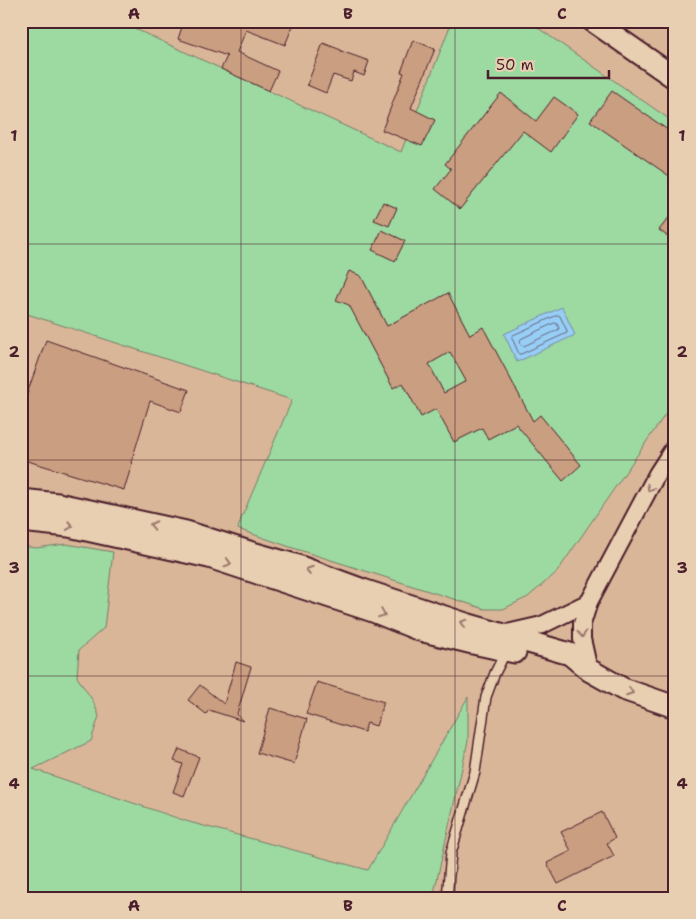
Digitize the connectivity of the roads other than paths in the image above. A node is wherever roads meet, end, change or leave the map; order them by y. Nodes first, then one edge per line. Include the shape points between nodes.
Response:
1 (593, 21) edge
2 (675, 78) edge
3 (675, 446) edge
4 (21, 500) edge
5 (21, 521) edge
6 (589, 602) junction
7 (503, 642) junction
8 (589, 670) junction
9 (675, 707) edge
10 (447, 898) edge

1 - 2 street
3 -> 6 street
7 -> 4 street via 295,565 186,532 58,504
5 -> 7 street via 69,526 209,557 373,611 420,630 473,643
6 - 7 street
6 -> 8 street via 582,624
7 - 8 street
7 - 10 lane via 486,697 475,772 451,853
8 -> 9 street via 622,689

